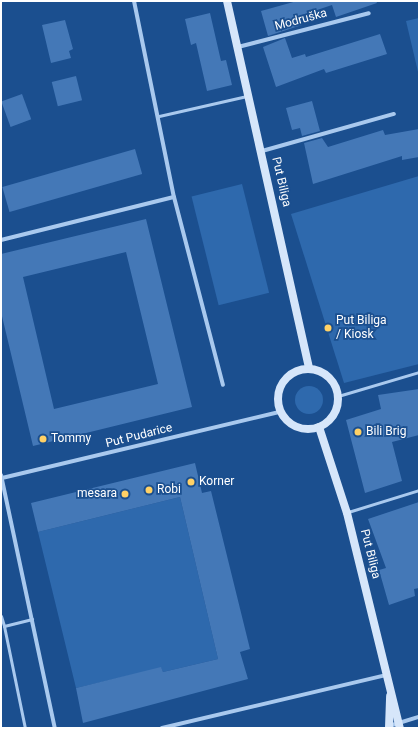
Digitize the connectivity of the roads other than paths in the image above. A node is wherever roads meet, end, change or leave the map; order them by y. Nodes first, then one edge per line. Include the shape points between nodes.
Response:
1 (134, 1) edge
2 (227, 1) edge
3 (369, 13) dead end
4 (238, 47) junction
5 (249, 96) junction
6 (394, 114) dead end
7 (159, 116) junction
8 (262, 150) junction
9 (174, 197) junction
10 (1, 240) edge
11 (309, 369) junction
12 (419, 372) edge
13 (223, 385) dead end
14 (338, 396) junction
15 (280, 412) junction
16 (319, 428) junction
17 (1, 477) edge
18 (419, 490) edge
19 (347, 513) junction
20 (1, 616) edge
21 (32, 619) junction
22 (4, 626) junction
23 (387, 675) junction
24 (391, 689) junction
25 (419, 717) edge
26 (400, 725) edge
27 (388, 727) edge
28 (25, 728) edge
29 (55, 728) edge
30 (162, 728) edge

1 - 7 street
2 - 4 street, Put Biliga
3 - 4 street, Modruška
4 - 5 street, Put Biliga
5 - 7 lane
5 - 8 street, Put Biliga
6 - 8 street
7 - 9 street
8 - 11 street, Put Biliga
9 - 10 street
9 - 13 street
11 - 14 street via 332,380
11 - 15 street via 285,379 278,394
12 - 14 lane
14 - 16 street via 334,415
15 - 16 street via 301,429
15 - 17 street, Put Pudarice
16 - 19 street, Put Biliga
17 - 21 street, Put Pudarice
18 - 19 lane
19 - 23 street, Put Biliga
20 - 22 lane
21 - 22 lane
21 - 29 street, Put Pudarice
22 - 28 lane
23 - 24 street, Put Biliga
23 - 30 street
24 - 26 street, Put Biliga
24 - 27 street, Put Biliga
25 - 26 street
26 - 27 street

